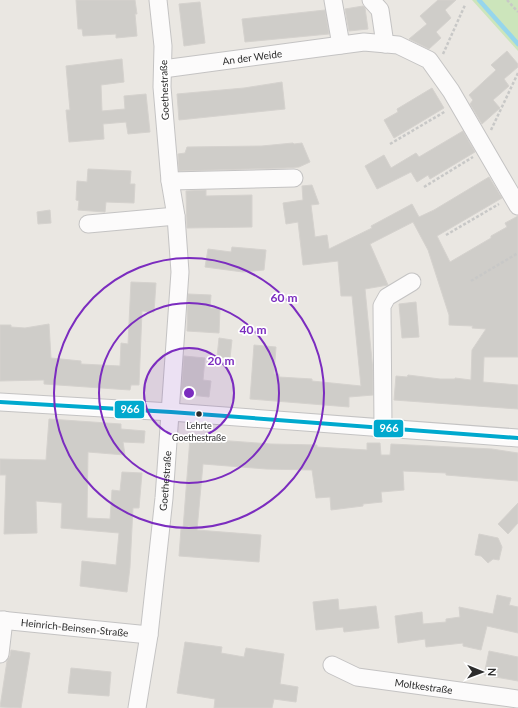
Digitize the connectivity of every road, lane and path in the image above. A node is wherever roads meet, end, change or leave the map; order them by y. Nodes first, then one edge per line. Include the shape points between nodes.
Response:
1 (158, 0) edge
2 (333, 0) edge
3 (371, 0) edge
4 (508, 0) edge
5 (465, 5) dead end
6 (518, 12) edge
7 (386, 44) junction
8 (341, 45) junction
9 (163, 69) junction
10 (436, 70) junction
11 (518, 72) edge
12 (459, 104) junction
13 (390, 144) dead end
14 (484, 148) junction
15 (294, 178) dead end
16 (170, 181) junction
17 (424, 187) dead end
18 (515, 201) edge
19 (176, 216) junction
20 (88, 224) dead end
21 (446, 235) dead end
22 (518, 252) edge
23 (471, 281) dead end
24 (412, 282) dead end
25 (0, 402) edge
26 (171, 412) junction
27 (383, 427) junction
28 (518, 438) edge
29 (2, 620) edge
30 (149, 636) junction
31 (0, 654) edge
32 (332, 665) dead end
33 (518, 699) edge
34 (137, 708) edge

1 - 9 street, Goethestraße
2 - 8 street
3 - 7 street via 380,10
4 - 6 path
5 - 10 path
7 - 8 street, An der Weide via 364,42
7 - 10 street, An der Weide via 398,45 429,60
8 - 9 street, An der Weide
9 - 16 street, Goethestraße via 162,88
10 - 12 street, An der Weide
11 - 14 path
12 - 13 path
12 - 14 street, An der Weide
14 - 17 path
14 - 18 street, An der Weide
15 - 16 street
16 - 19 street, Goethestraße
18 - 21 path
19 - 20 street
19 - 26 street, Goethestraße via 180,272
22 - 23 path
24 - 27 street via 387,297 382,306
25 - 26 street
26 - 27 street
26 - 30 street, Goethestraße
27 - 28 street
29 - 30 street, Heinrich-Beinsen-Straße
29 - 31 street
30 - 34 street, Goethestraße
32 - 33 street, Moltkestraße via 357,677

